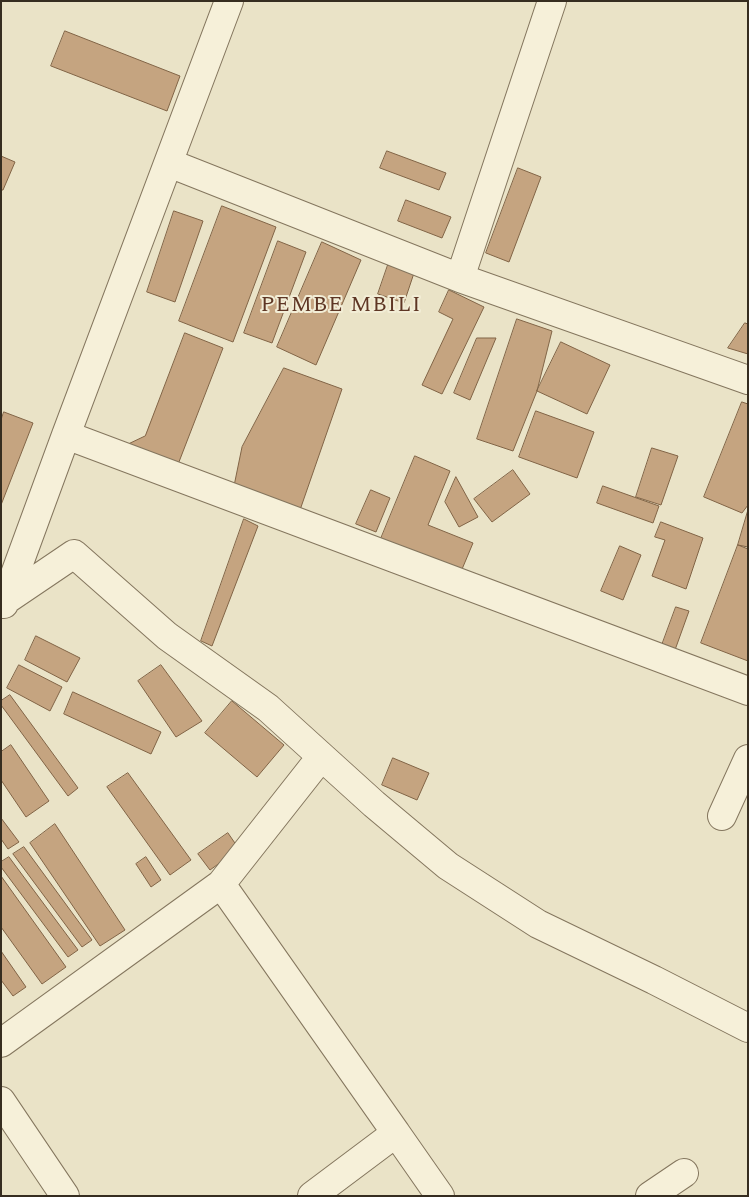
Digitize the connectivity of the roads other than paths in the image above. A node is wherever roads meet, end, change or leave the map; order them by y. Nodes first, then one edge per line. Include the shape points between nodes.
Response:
1 (229, 1) edge
2 (552, 1) edge
3 (169, 163) junction
4 (460, 278) junction
5 (748, 380) edge
6 (66, 434) junction
7 (10, 564) edge
8 (4, 605) edge
9 (748, 691) edge
10 (321, 757) junction
11 (748, 759) edge
12 (722, 816) dead end
13 (221, 884) junction
14 (748, 1028) edge
15 (1, 1044) edge
16 (1, 1101) edge
17 (396, 1133) junction
18 (684, 1173) dead end
19 (65, 1196) edge
20 (312, 1196) edge
21 (440, 1196) edge
22 (650, 1196) edge

1 - 3 street
2 - 4 street
3 - 4 street
3 - 6 street
4 - 5 street
6 - 7 street
6 - 9 street
7 - 8 street
8 - 10 street via 74,554 167,636 268,708
10 - 13 street
10 - 14 street via 448,866 538,924
11 - 12 street
13 - 15 street
13 - 17 street
16 - 19 street
17 - 20 street
17 - 21 street
18 - 22 street

